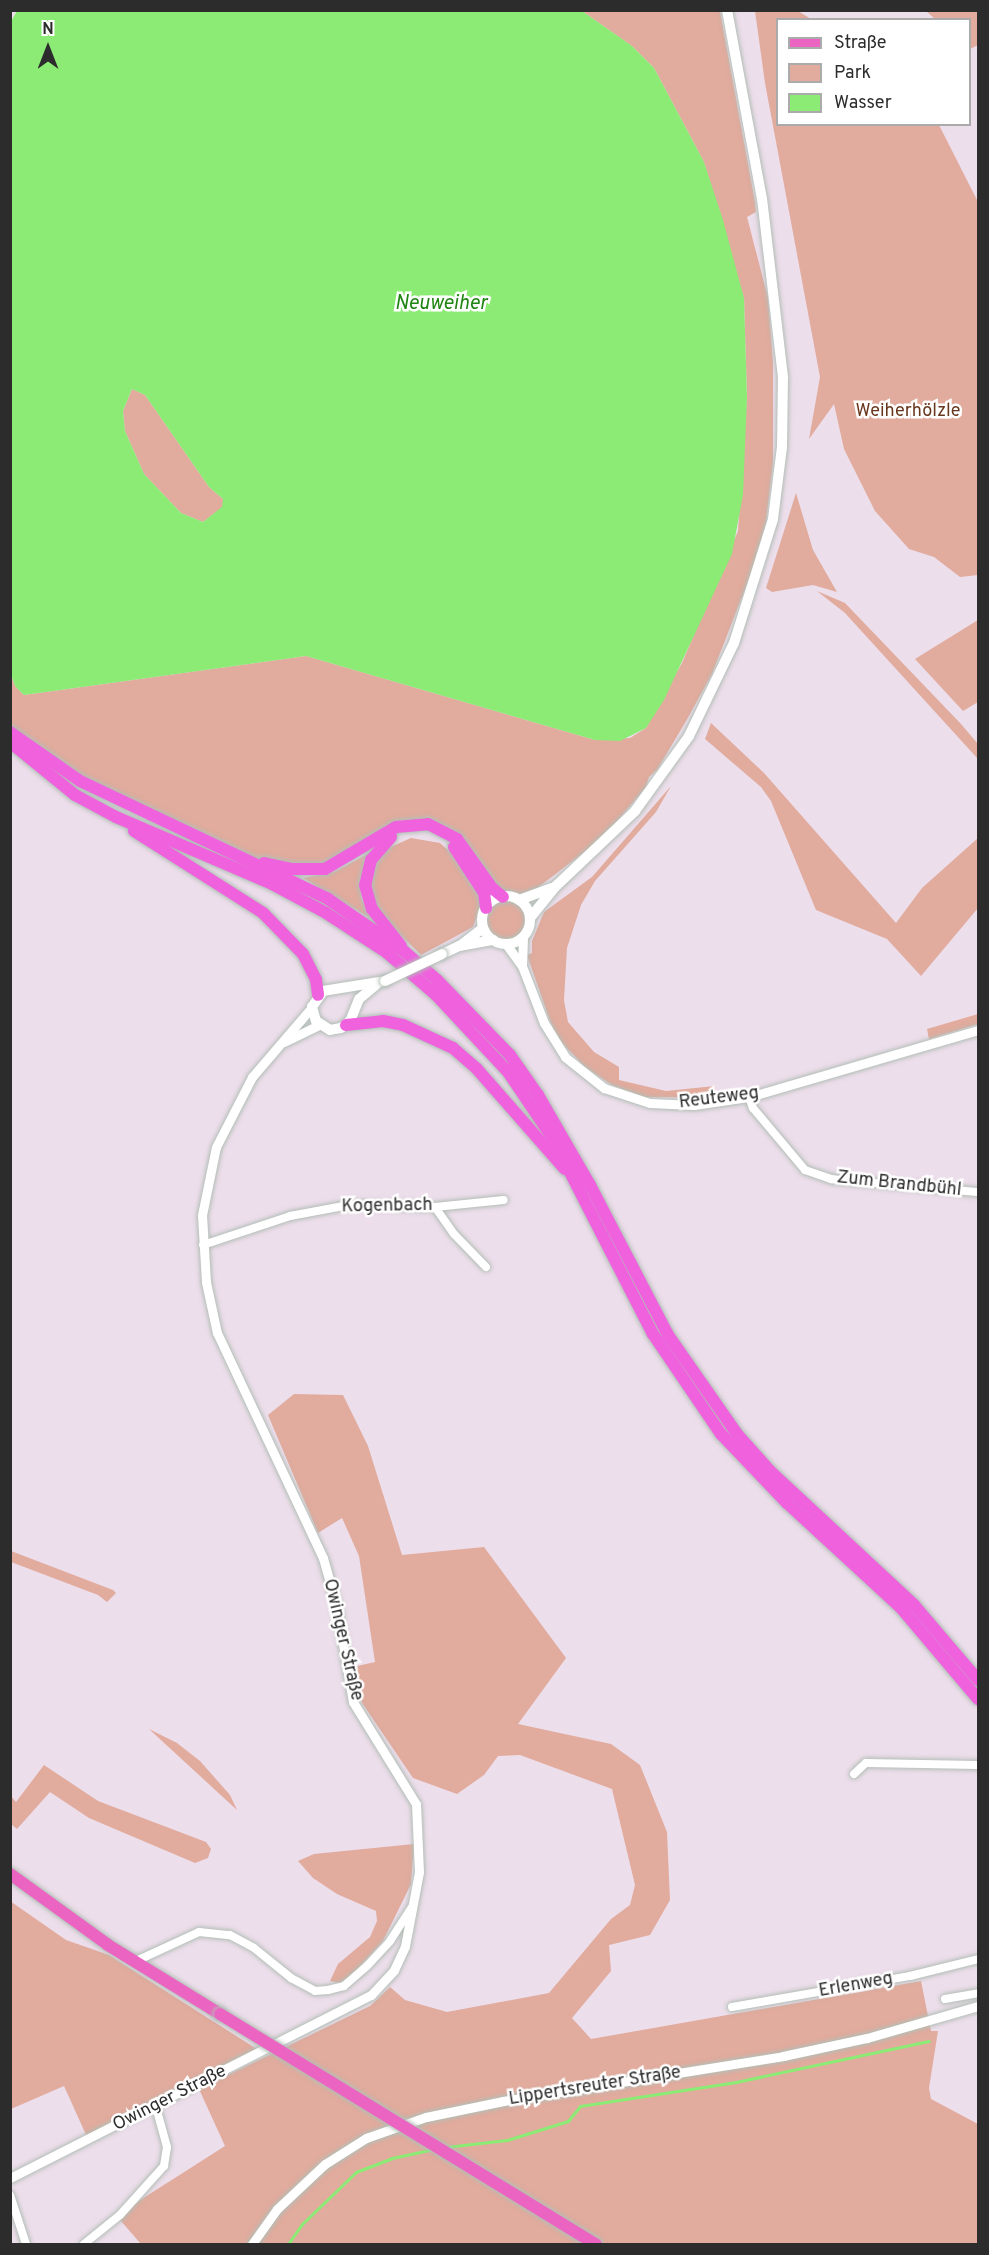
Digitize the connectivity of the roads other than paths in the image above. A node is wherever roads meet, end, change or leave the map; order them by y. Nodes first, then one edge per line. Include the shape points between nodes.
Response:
1 (727, 10) edge
2 (10, 732) edge
3 (10, 742) edge
4 (116, 817) junction
5 (253, 862) junction
6 (555, 887) junction
7 (503, 897) junction
8 (519, 900) junction
9 (486, 908) junction
10 (530, 918) junction
11 (483, 928) junction
12 (523, 937) junction
13 (493, 940) junction
14 (506, 944) junction
15 (459, 946) junction
16 (405, 952) junction
17 (522, 966) junction
18 (381, 982) junction
19 (342, 991) junction
20 (318, 995) junction
21 (312, 1007) junction
22 (353, 1009) junction
23 (319, 1025) junction
24 (346, 1025) junction
25 (978, 1030) edge
26 (282, 1043) junction
27 (749, 1097) junction
28 (574, 1178) junction
29 (978, 1192) edge
30 (504, 1200) dead end
31 (435, 1207) junction
32 (203, 1245) junction
33 (486, 1267) dead end
34 (978, 1680) edge
35 (978, 1699) edge
36 (978, 1765) edge
37 (854, 1774) dead end
38 (10, 1874) edge
39 (414, 1906) junction
40 (978, 1959) edge
41 (134, 1962) junction
42 (978, 1993) edge
43 (945, 1999) dead end
44 (978, 2006) edge
45 (732, 2007) dead end
46 (156, 2107) junction
47 (10, 2178) edge
48 (10, 2196) edge
49 (26, 2244) edge
50 (84, 2244) edge
51 (252, 2244) edge
52 (596, 2244) edge

1 - 6 main road via 762,199 783,377 782,447 773,519 734,643 689,736 635,811
2 - 5 highway via 80,781
3 - 4 highway via 75,795
4 - 20 highway via 264,912 303,954
4 - 28 highway via 273,884 386,952 436,995 508,1072
5 - 7 highway via 292,869 325,868 396,827 428,824 456,839
5 - 16 highway via 328,899
6 - 8 main road
6 - 10 main road
7 - 8 main road
7 - 9 main road
8 - 10 main road
9 - 11 main road
9 - 16 highway via 484,893 450,843 423,831 396,834 381,845 371,860 365,885 372,909
10 - 12 main road
11 - 13 main road
11 - 15 main road
12 - 14 main road
12 - 17 street, Reuteweg
13 - 14 main road
13 - 15 main road
14 - 17 street, Reuteweg
15 - 18 main road, bridge
16 - 34 highway via 510,1055 538,1095 668,1335 737,1434 770,1471 914,1605
17 - 27 street, Reuteweg via 556,1044 579,1070 604,1088 632,1100 669,1105
18 - 19 main road
18 - 22 main road
19 - 20 main road via 329,989
19 - 22 main road via 350,998
20 - 21 main road
21 - 23 main road
21 - 26 street, Owinger Straße
22 - 24 main road
23 - 24 main road via 330,1030
23 - 26 street, Owinger Straße
24 - 28 highway via 383,1021 403,1025 453,1048 477,1069
25 - 27 street, Reuteweg
26 - 32 street, Owinger Straße via 240,1095 216,1147 202,1215
27 - 29 street, Zum Brandbühl via 753,1108 805,1170 831,1179
28 - 35 highway via 653,1334 721,1434 786,1503 901,1608
30 - 31 street, Kogenbach
31 - 32 street, Kogenbach via 349,1205 290,1216
31 - 33 street via 454,1234
32 - 39 street, Owinger Straße via 217,1333 323,1558 336,1604 353,1702 416,1804 420,1841
36 - 37 street via 866,1763
38 - 41 main road
39 - 41 street via 390,1941 344,1986 315,1991 291,1978 254,1948 220,1934 199,1932
39 - 46 street, Owinger Straße via 405,1946 394,1970 371,1995
40 - 45 street, Erlenweg via 910,1976
41 - 52 main road, bridge
42 - 43 street
44 - 51 street, Lippertsreuter Straße via 867,2038 783,2056 426,2117 366,2138 325,2164 277,2209
46 - 47 street, Owinger Straße
46 - 50 street via 167,2147 164,2166 120,2215
48 - 49 street

